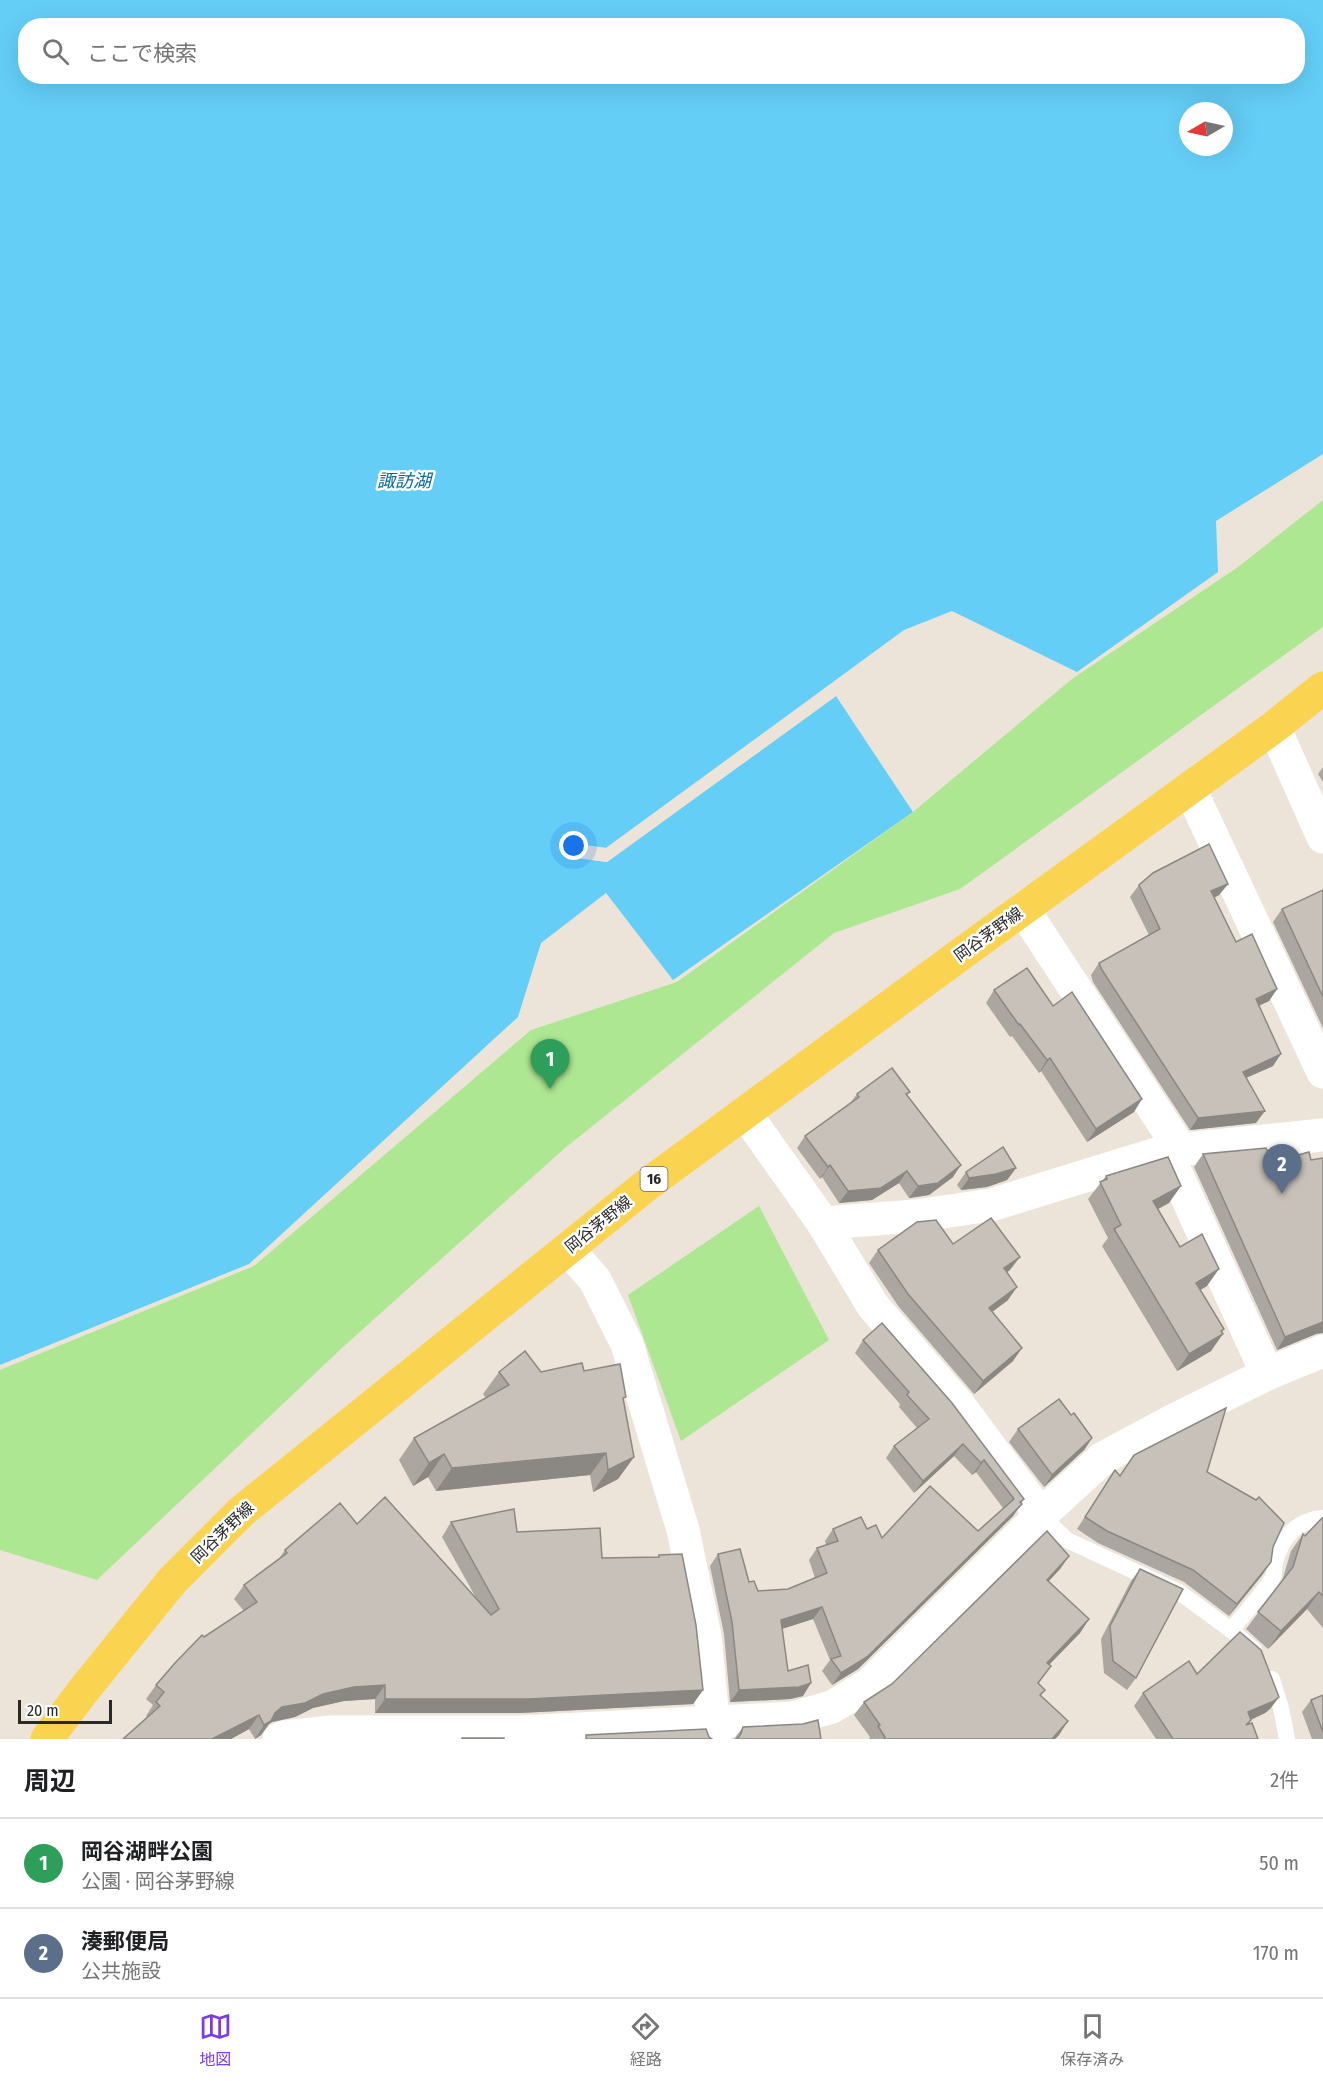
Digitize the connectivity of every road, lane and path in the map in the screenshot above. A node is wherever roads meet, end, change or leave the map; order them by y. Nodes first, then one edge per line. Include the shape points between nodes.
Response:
1 (1323, 688) edge
2 (1274, 728) junction
3 (1190, 789) junction
4 (1323, 837) edge
5 (1023, 909) junction
6 (1323, 1072) edge
7 (745, 1113) junction
8 (1323, 1135) edge
9 (1173, 1150) junction
10 (822, 1223) junction
11 (568, 1249) junction
12 (1323, 1351) edge
13 (1267, 1374) junction
14 (1041, 1515) junction
15 (1323, 1518) edge
16 (1230, 1630) junction
17 (713, 1731) edge
18 (48, 1739) edge
19 (279, 1739) edge
20 (1287, 1739) edge

1 - 2 main road, 岡谷茅野線 / 16
2 - 3 main road, 岡谷茅野線 / 16
2 - 4 street
3 - 5 main road, 岡谷茅野線 / 16
3 - 6 street
5 - 7 main road, 岡谷茅野線 / 16
5 - 9 street
7 - 10 street
7 - 11 main road, 岡谷茅野線 / 16
8 - 9 street
9 - 10 street via 991,1205
9 - 13 street
10 - 14 street via 873,1306 958,1404
11 - 17 street via 595,1280 627,1344 683,1530 705,1636
11 - 18 main road, 岡谷茅野線 / 16 via 242,1511 172,1581
12 - 13 street
13 - 14 street via 1103,1458
14 - 16 lane via 1066,1539 1179,1593
14 - 17 street via 870,1684 832,1707 794,1718
15 - 16 lane via 1294,1527 1282,1542 1274,1577
16 - 20 lane via 1261,1656 1281,1708
17 - 19 street via 331,1732

